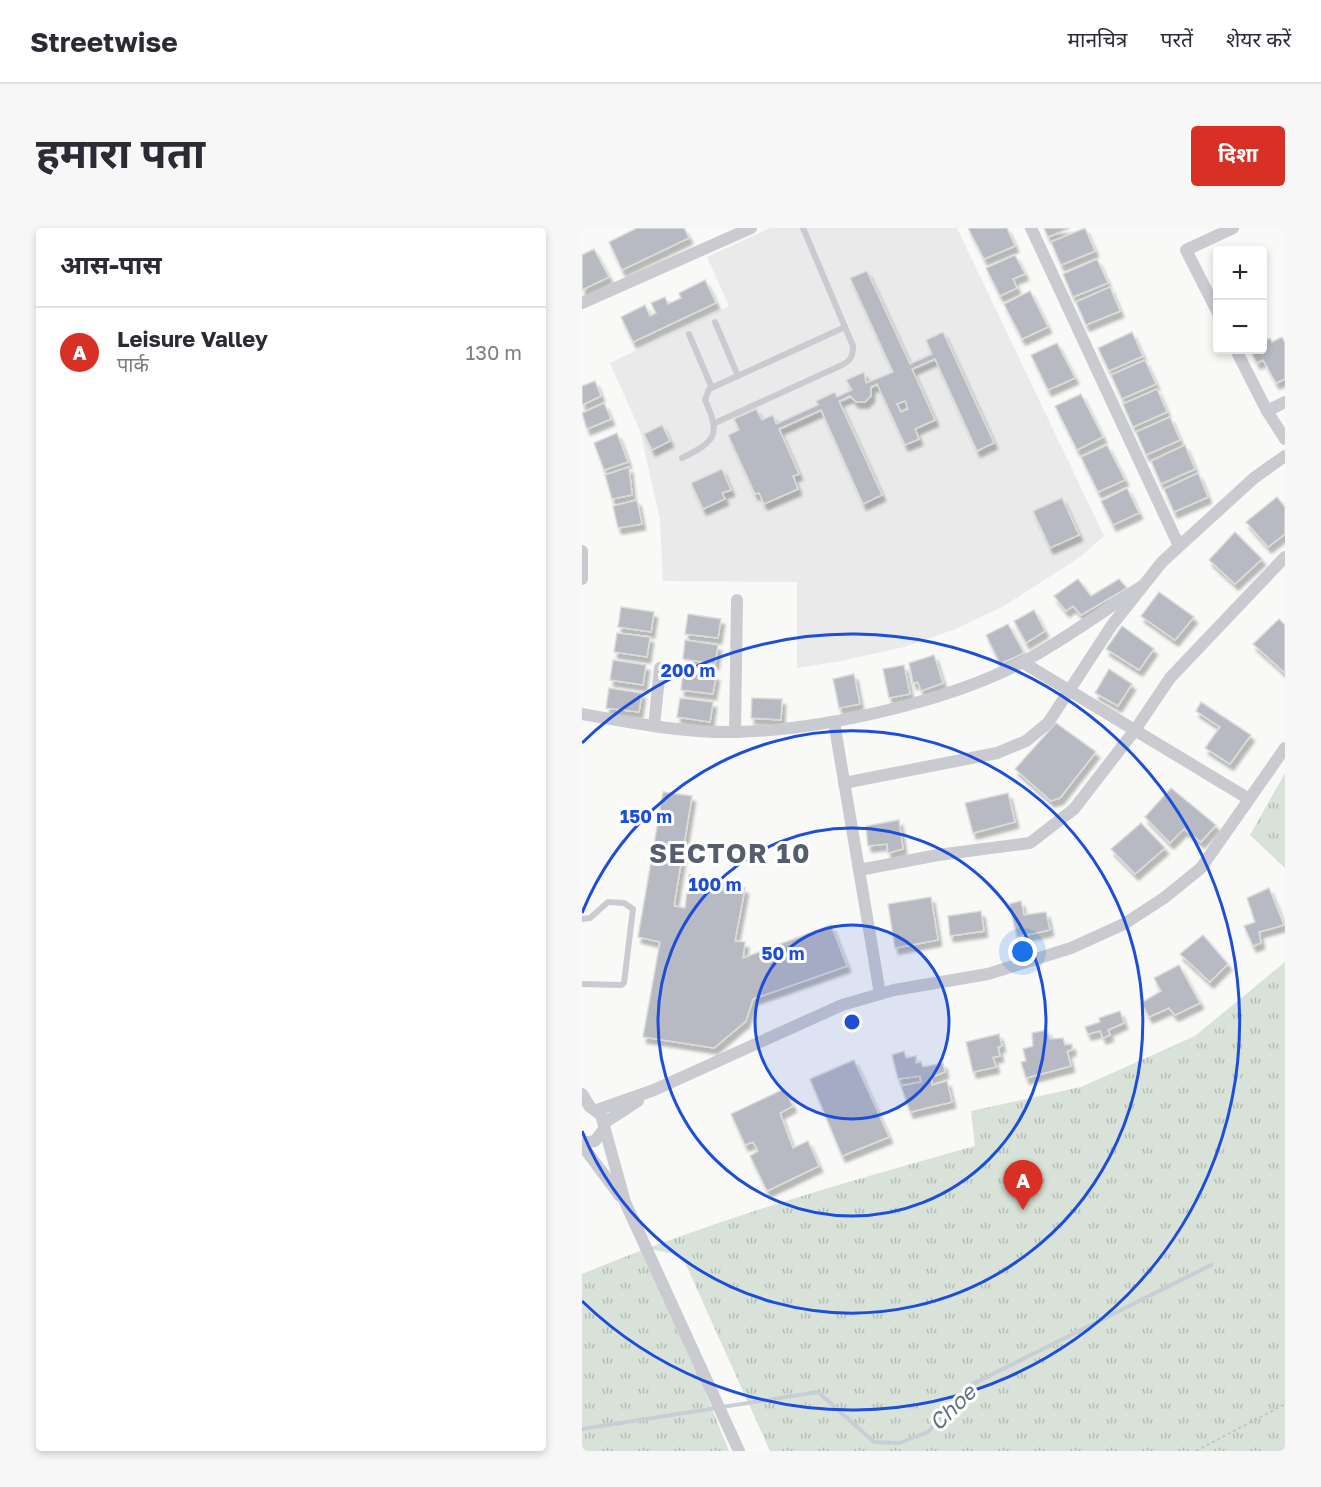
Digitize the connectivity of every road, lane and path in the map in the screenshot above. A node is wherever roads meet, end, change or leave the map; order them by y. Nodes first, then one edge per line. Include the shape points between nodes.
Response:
1 (751, 228) edge
2 (803, 228) edge
3 (1031, 228) edge
4 (1233, 228) edge
5 (582, 303) edge
6 (1213, 303) edge
7 (715, 322) dead end
8 (845, 327) junction
9 (689, 334) dead end
10 (1238, 354) edge
11 (738, 376) junction
12 (712, 388) junction
13 (1285, 402) edge
14 (1267, 411) junction
15 (715, 423) junction
16 (1285, 439) edge
17 (1285, 456) edge
18 (682, 458) dead end
19 (1179, 546) junction
20 (582, 551) edge
21 (1285, 557) edge
22 (582, 579) edge
23 (1142, 586) junction
24 (737, 600) dead end
25 (1022, 662) junction
26 (660, 668) dead end
27 (1069, 691) junction
28 (582, 714) edge
29 (834, 722) junction
30 (654, 726) junction
31 (1135, 730) junction
32 (735, 732) junction
33 (1285, 748) edge
34 (844, 783) junction
35 (1249, 799) junction
36 (859, 870) junction
37 (582, 919) edge
38 (582, 984) edge
39 (880, 994) junction
40 (654, 1090) junction
41 (582, 1094) edge
42 (590, 1108) edge
43 (604, 1126) junction
44 (582, 1144) edge
45 (625, 1202) junction
46 (1285, 1404) edge
47 (740, 1451) edge
48 (1196, 1451) edge

1 - 5 street
2 - 8 lane
3 - 19 street
4 - 6 street via 1186,250
7 - 11 lane
8 - 11 lane
8 - 15 lane via 853,346 850,361
9 - 12 lane
10 - 14 street
11 - 12 lane
12 - 15 lane via 705,400
13 - 14 street
14 - 16 street
15 - 18 lane via 705,447
17 - 19 street via 1254,478
19 - 23 street
20 - 22 street
21 - 31 street via 1170,678
23 - 25 street
23 - 27 street
24 - 32 street
25 - 27 street
25 - 29 street via 948,693
26 - 30 street
27 - 31 street
27 - 34 street via 1048,723 1026,741 997,753
28 - 30 street
29 - 32 street
29 - 34 street
30 - 32 street
31 - 35 street
31 - 36 street via 1074,809 1030,843
33 - 35 street
34 - 36 street
35 - 39 street via 1201,868 1124,924 1071,948 988,974
36 - 39 street
37 - 38 lane via 590,918 608,902 624,903 633,909 624,983
39 - 40 street via 842,1005
40 - 42 street
40 - 43 street
41 - 42 street
42 - 43 street
43 - 44 street via 595,1141
43 - 45 street
44 - 45 street
45 - 47 street
46 - 48 path

